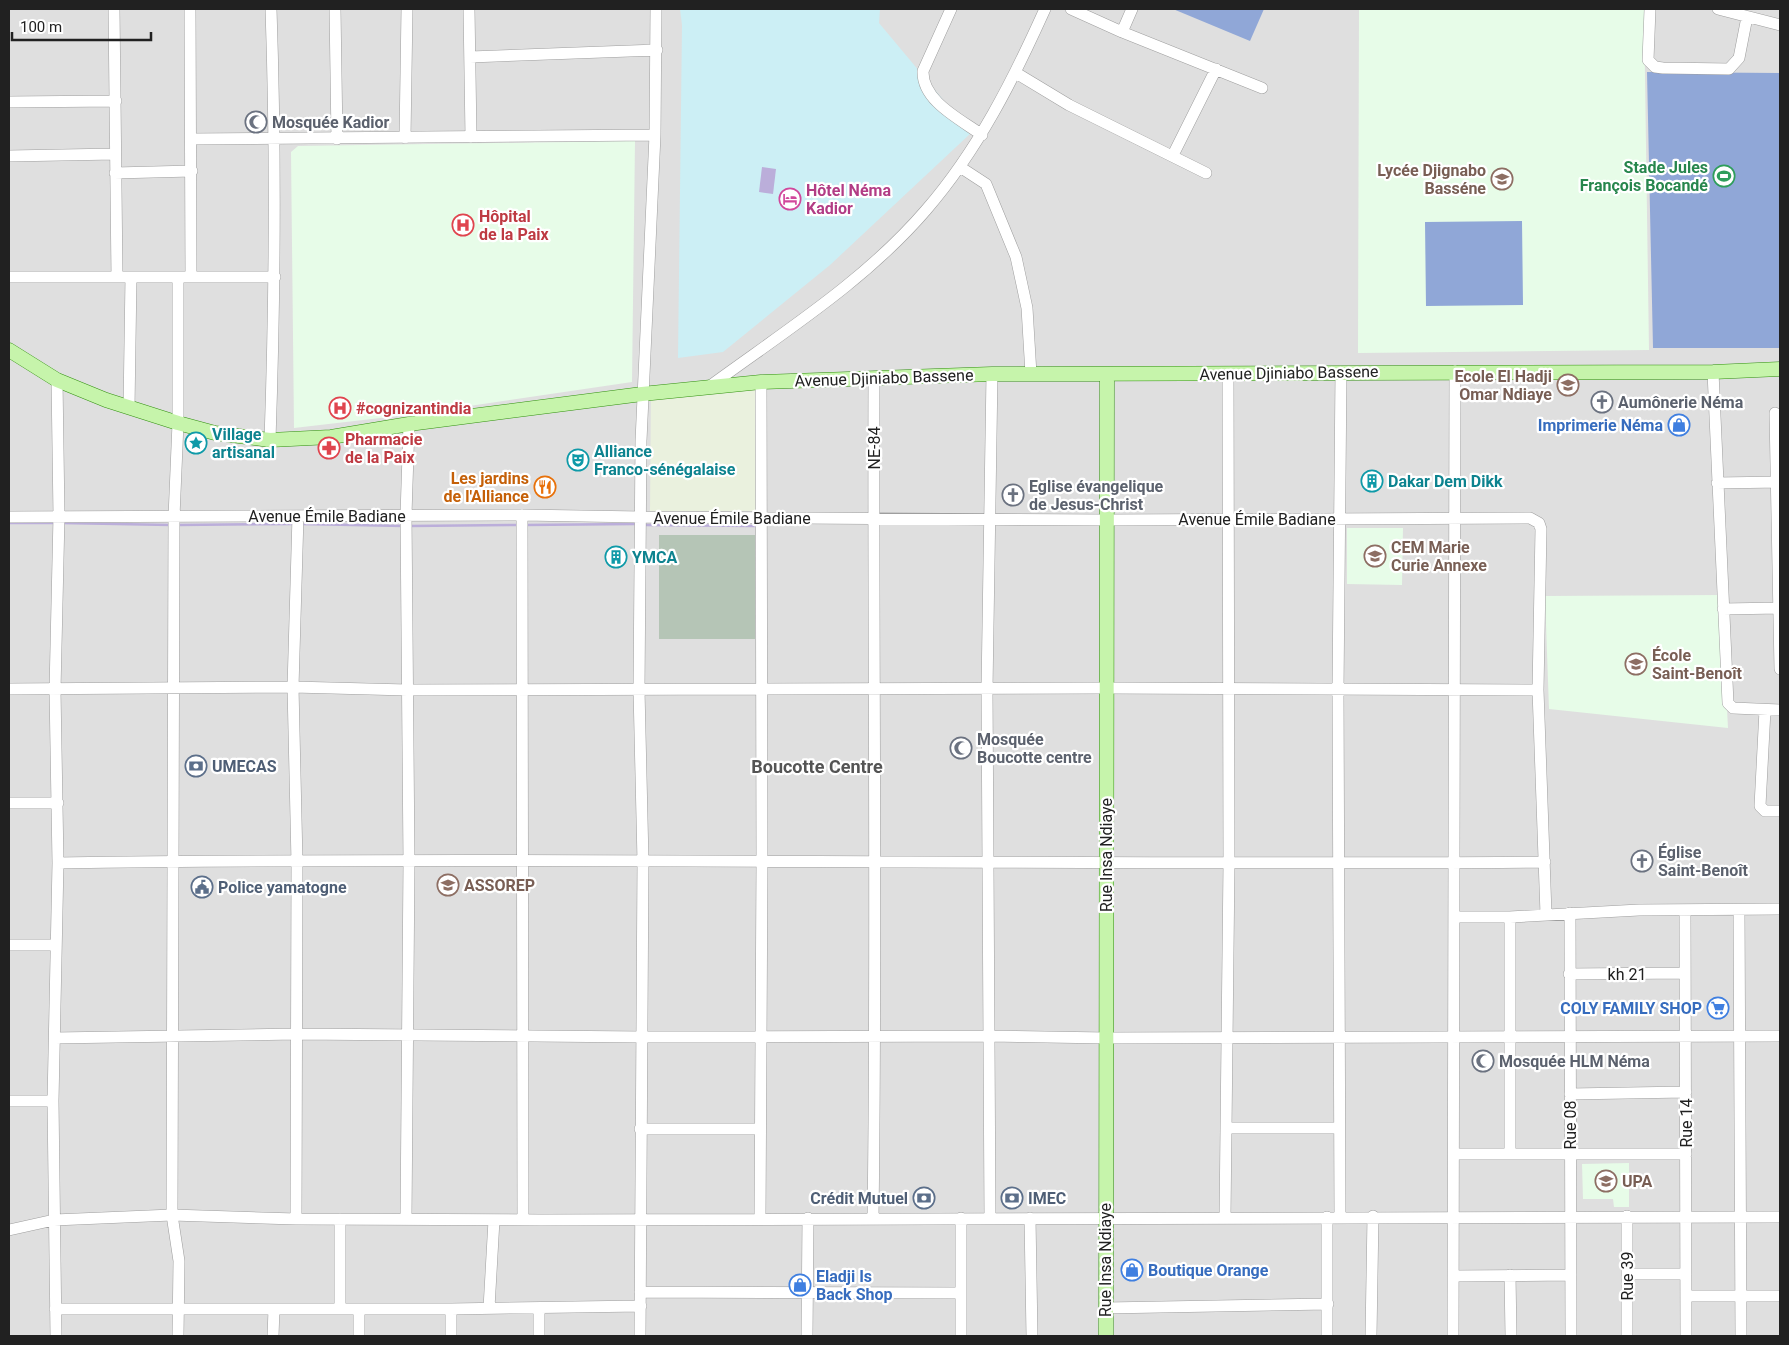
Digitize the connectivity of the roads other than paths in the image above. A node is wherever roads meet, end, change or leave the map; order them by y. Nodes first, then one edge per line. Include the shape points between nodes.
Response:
1 (114, 9) edge
2 (190, 9) edge
3 (271, 9) edge
4 (336, 9) edge
5 (407, 9) edge
6 (469, 9) edge
7 (656, 9) edge
8 (951, 9) edge
9 (1045, 9) edge
10 (1071, 9) edge
11 (1132, 9) edge
12 (1650, 9) edge
13 (1718, 9) edge
14 (1748, 17) junction
15 (1780, 25) edge
16 (1122, 32) junction
17 (657, 50) junction
18 (470, 57) junction
19 (1216, 69) junction
20 (1016, 74) junction
21 (1262, 88) dead end
22 (116, 101) junction
23 (9, 102) edge
24 (982, 135) junction
25 (471, 136) junction
26 (654, 136) junction
27 (276, 138) junction
28 (405, 138) junction
29 (192, 139) junction
30 (337, 139) junction
31 (115, 154) junction
32 (1173, 155) junction
33 (9, 156) edge
34 (960, 167) junction
35 (192, 171) junction
36 (115, 173) junction
37 (1206, 173) dead end
38 (9, 277) edge
39 (117, 277) junction
40 (130, 277) junction
41 (178, 277) junction
42 (191, 277) junction
43 (275, 277) junction
44 (9, 350) edge
45 (1780, 369) edge
46 (1455, 372) junction
47 (1713, 372) junction
48 (1342, 373) junction
49 (992, 374) junction
50 (1031, 374) junction
51 (1107, 374) junction
52 (1228, 374) junction
53 (874, 378) junction
54 (57, 380) junction
55 (761, 382) junction
56 (710, 386) junction
57 (642, 394) junction
58 (129, 408) junction
59 (1776, 413) dead end
60 (178, 423) junction
61 (409, 424) junction
62 (270, 440) junction
63 (1778, 482) edge
64 (1717, 483) junction
65 (522, 514) junction
66 (406, 515) junction
67 (59, 516) junction
68 (298, 516) junction
69 (9, 517) edge
70 (174, 517) junction
71 (641, 517) junction
72 (762, 518) junction
73 (1228, 518) junction
74 (1340, 518) junction
75 (874, 519) junction
76 (988, 519) junction
77 (1455, 519) junction
78 (1106, 520) junction
79 (1780, 608) edge
80 (1723, 609) junction
81 (1780, 669) edge
82 (293, 688) junction
83 (1105, 688) junction
84 (9, 689) edge
85 (174, 689) junction
86 (873, 689) junction
87 (987, 689) junction
88 (1227, 689) junction
89 (55, 690) junction
90 (407, 690) junction
91 (520, 690) junction
92 (639, 690) junction
93 (760, 690) junction
94 (1338, 690) junction
95 (1453, 690) junction
96 (1538, 690) junction
97 (1765, 710) junction
98 (1780, 710) edge
99 (9, 803) edge
100 (58, 803) junction
101 (1780, 811) edge
102 (643, 861) junction
103 (173, 862) junction
104 (297, 862) junction
105 (409, 862) junction
106 (523, 862) junction
107 (762, 862) junction
108 (987, 862) junction
109 (1545, 862) junction
110 (58, 863) junction
111 (874, 863) junction
112 (1107, 863) junction
113 (1456, 863) junction
114 (1229, 864) junction
115 (1340, 864) junction
116 (1780, 909) edge
117 (1685, 910) junction
118 (1739, 910) junction
119 (1570, 913) junction
120 (1546, 914) junction
121 (1454, 917) junction
122 (1510, 917) junction
123 (9, 945) edge
124 (54, 946) junction
125 (1685, 973) junction
126 (1569, 974) junction
127 (174, 1034) junction
128 (296, 1034) junction
129 (409, 1035) junction
130 (522, 1035) junction
131 (761, 1036) junction
132 (876, 1036) junction
133 (990, 1036) junction
134 (1780, 1036) edge
135 (642, 1037) junction
136 (1509, 1037) junction
137 (1570, 1037) junction
138 (1740, 1037) junction
139 (55, 1038) junction
140 (1106, 1038) junction
141 (1227, 1038) junction
142 (1340, 1038) junction
143 (1454, 1038) junction
144 (1686, 1038) junction
145 (1686, 1092) junction
146 (1570, 1094) junction
147 (9, 1101) edge
148 (52, 1101) junction
149 (1226, 1128) junction
150 (1339, 1128) junction
151 (640, 1129) junction
152 (760, 1129) junction
153 (1510, 1153) junction
154 (1454, 1154) junction
155 (1570, 1154) junction
156 (1686, 1154) junction
157 (172, 1215) junction
158 (1340, 1216) junction
159 (1372, 1216) junction
160 (1453, 1216) junction
161 (1570, 1216) junction
162 (1627, 1216) junction
163 (1686, 1216) junction
164 (1740, 1216) junction
165 (1327, 1217) junction
166 (1780, 1217) edge
167 (760, 1218) junction
168 (808, 1218) junction
169 (873, 1218) junction
170 (961, 1218) junction
171 (990, 1218) junction
172 (1030, 1218) junction
173 (1105, 1218) junction
174 (1225, 1218) junction
175 (296, 1219) junction
176 (340, 1219) junction
177 (406, 1219) junction
178 (641, 1219) junction
179 (54, 1220) junction
180 (494, 1220) junction
181 (524, 1220) junction
182 (9, 1230) edge
183 (1627, 1274) junction
184 (1686, 1274) junction
185 (1510, 1275) junction
186 (1571, 1275) junction
187 (1454, 1276) junction
188 (640, 1292) junction
189 (960, 1293) junction
190 (807, 1294) junction
191 (1686, 1296) junction
192 (1741, 1296) junction
193 (1780, 1296) edge
194 (1328, 1304) junction
195 (640, 1306) junction
196 (56, 1308) junction
197 (489, 1308) junction
198 (539, 1308) junction
199 (1106, 1308) junction
200 (274, 1309) junction
201 (340, 1309) junction
202 (359, 1309) junction
203 (451, 1309) junction
204 (178, 1310) junction
205 (56, 1336) edge
206 (178, 1336) edge
207 (273, 1336) edge
208 (359, 1336) edge
209 (451, 1336) edge
210 (539, 1336) edge
211 (640, 1336) edge
212 (807, 1336) edge
213 (961, 1336) edge
214 (1032, 1336) edge
215 (1106, 1336) edge
216 (1327, 1336) edge
217 (1371, 1336) edge
218 (1453, 1336) edge
219 (1511, 1336) edge
220 (1571, 1336) edge
221 (1627, 1336) edge
222 (1686, 1336) edge
223 (1741, 1336) edge

1 - 22 street
2 - 29 street
3 - 27 street
4 - 30 street
5 - 28 street
6 - 18 street
7 - 17 street
8 - 24 street via 923,71 922,82 937,102
9 - 20 street
10 - 16 street
11 - 16 street
12 - 14 street via 1648,60 1655,67 1664,68 1729,69 1739,58
13 - 14 street
14 - 15 street
16 - 19 street
17 - 18 street
17 - 26 street
18 - 25 street
19 - 21 street
19 - 32 street
20 - 24 street
20 - 32 street
22 - 23 street
22 - 31 street
24 - 34 street
25 - 26 street
25 - 28 street
26 - 57 street
27 - 29 street
27 - 30 street
27 - 43 street
28 - 30 street
29 - 35 street
31 - 33 street
31 - 36 street
32 - 37 street
34 - 50 street via 986,184 1016,257 1027,308
34 - 56 street via 914,223 852,282
35 - 36 street
35 - 42 street
36 - 39 street
38 - 39 street
39 - 40 street
40 - 41 street
40 - 58 street
41 - 42 street
41 - 60 street
42 - 43 street
43 - 62 street
44 - 54 main road, Avenue Djiniabo Bassene
45 - 47 main road, Avenue Djiniabo Bassene
46 - 47 main road, Avenue Djiniabo Bassene
46 - 48 main road, Avenue Djiniabo Bassene
46 - 77 street
47 - 64 street
48 - 52 main road, Avenue Djiniabo Bassene
48 - 74 street
49 - 50 main road, Avenue Djiniabo Bassene
49 - 53 main road, Avenue Djiniabo Bassene
49 - 76 street
50 - 51 main road, Avenue Djiniabo Bassene
51 - 52 main road, Avenue Djiniabo Bassene
51 - 78 main road, Rue Insa Ndiaye
52 - 73 street
53 - 55 main road, Avenue Djiniabo Bassene
53 - 75 street, NE-84
54 - 58 main road, Avenue Djiniabo Bassene
54 - 67 street
55 - 56 main road, Avenue Djiniabo Bassene
55 - 72 street
56 - 57 main road, Avenue Djiniabo Bassene
57 - 61 main road, Avenue Djiniabo Bassene
57 - 71 street
58 - 60 main road, Avenue Djiniabo Bassene
59 - 63 street
60 - 62 main road, Avenue Djiniabo Bassene via 231,436
60 - 70 street
61 - 62 main road, Avenue Djiniabo Bassene via 331,437
61 - 66 street
63 - 64 street
63 - 79 street
64 - 80 street
65 - 66 street, Avenue Émile Badiane
65 - 71 street, Avenue Émile Badiane
65 - 91 street
66 - 68 street, Avenue Émile Badiane
66 - 90 street
67 - 69 street, Avenue Émile Badiane
67 - 70 street, Avenue Émile Badiane
67 - 89 street
68 - 70 street, Avenue Émile Badiane
68 - 82 street
70 - 85 street
71 - 72 street, Avenue Émile Badiane
71 - 92 street
72 - 75 street, Avenue Émile Badiane
72 - 93 street
73 - 74 street, Avenue Émile Badiane
73 - 78 street, Avenue Émile Badiane
73 - 88 street
74 - 77 street, Avenue Émile Badiane
74 - 94 street
75 - 76 street, Avenue Émile Badiane
75 - 86 street, NE-84
76 - 78 street, Avenue Émile Badiane
76 - 87 street
77 - 95 street
77 - 96 street, Avenue Émile Badiane via 1530,518 1539,522
78 - 83 main road, Rue Insa Ndiaye
79 - 80 street
79 - 81 street
80 - 97 street via 1728,703 1733,708
82 - 85 street
82 - 90 street
82 - 104 street
83 - 87 street
83 - 88 street
83 - 112 main road, Rue Insa Ndiaye
84 - 89 street
85 - 89 street
85 - 103 street
86 - 87 street
86 - 93 street
86 - 111 street, NE-84
87 - 108 street
88 - 94 street
88 - 114 street
89 - 100 street
90 - 91 street
90 - 105 street
91 - 92 street
91 - 106 street
92 - 93 street
92 - 102 street
93 - 107 street
94 - 95 street
94 - 115 street
95 - 96 street
95 - 113 street
96 - 109 street
97 - 98 street
97 - 101 street via 1760,806 1765,811
99 - 100 street
100 - 110 street
102 - 106 street
102 - 107 street
102 - 135 street
103 - 104 street
103 - 110 street
103 - 127 street
104 - 105 street
104 - 128 street
105 - 106 street
105 - 129 street
106 - 130 street
107 - 111 street
107 - 131 street
108 - 111 street
108 - 112 street
108 - 133 street
109 - 113 street
109 - 120 street
110 - 124 street
111 - 132 street, NE-84
112 - 114 street
112 - 140 main road, Rue Insa Ndiaye
113 - 115 street
113 - 121 street
114 - 115 street
114 - 141 street
115 - 142 street
116 - 118 street
117 - 118 street
117 - 119 street
117 - 125 street, Rue 14
118 - 138 street
119 - 120 street
119 - 126 street, Rue 08
120 - 122 street
121 - 122 street
121 - 143 street
122 - 136 street
123 - 124 street
124 - 139 street
125 - 126 street, kh 21
125 - 144 street, Rue 14
126 - 137 street, Rue 08
127 - 128 street
127 - 139 street
127 - 157 street
128 - 129 street
128 - 175 street
129 - 130 street
129 - 177 street
130 - 135 street
130 - 181 street
131 - 132 street
131 - 135 street
131 - 152 street
132 - 133 street
132 - 169 street, NE-84
133 - 140 street
133 - 171 street
134 - 138 street
135 - 151 street
136 - 137 street
136 - 143 street
136 - 153 street
137 - 144 street
137 - 146 street, Rue 08
138 - 144 street
138 - 164 street
139 - 148 street
140 - 141 street
140 - 173 main road, Rue Insa Ndiaye
141 - 142 street
141 - 149 street
142 - 143 street
142 - 150 street
143 - 154 street
144 - 145 street, Rue 14
145 - 146 street
145 - 156 street, Rue 14
146 - 155 street, Rue 08
147 - 148 street
148 - 179 street
149 - 150 street
149 - 174 street
150 - 158 street
151 - 152 street
151 - 178 street
152 - 167 street
153 - 154 street
153 - 155 street
154 - 160 street
155 - 156 street
155 - 161 street, Rue 08
156 - 163 street, Rue 14
157 - 175 street
157 - 179 street
157 - 204 street via 179,1261
158 - 159 street
158 - 165 street
159 - 160 street
159 - 217 street
160 - 161 street
160 - 187 street
161 - 162 street
161 - 186 street, Rue 08
162 - 163 street
162 - 183 street, Rue 39
163 - 164 street
163 - 184 street, Rue 14
164 - 166 street
164 - 192 street
165 - 174 street
165 - 194 street
167 - 168 street
167 - 178 street
168 - 169 street
168 - 190 street
169 - 170 street
170 - 171 street
170 - 189 street
171 - 172 street
172 - 173 street
172 - 214 street
173 - 174 street
173 - 199 main road, Rue Insa Ndiaye
175 - 176 street
176 - 177 street
176 - 201 street
177 - 180 street
178 - 181 street
178 - 188 street
179 - 182 street
179 - 196 street
180 - 181 street
180 - 197 street
183 - 184 street
183 - 221 street, Rue 39
184 - 191 street, Rue 14
185 - 186 street
185 - 187 street
185 - 219 street
186 - 220 street, Rue 08
187 - 218 street
188 - 190 street
188 - 195 street
189 - 190 street
189 - 213 street
190 - 212 street
191 - 192 street
191 - 222 street, Rue 14
192 - 193 street
192 - 223 street
194 - 199 street
194 - 216 street
195 - 198 street
195 - 211 street
196 - 204 street
196 - 205 street
197 - 198 street
197 - 203 street
198 - 210 street
199 - 215 main road, Rue Insa Ndiaye
200 - 201 street
200 - 204 street
200 - 207 street
201 - 202 street
202 - 203 street
202 - 208 street
203 - 209 street
204 - 206 street

